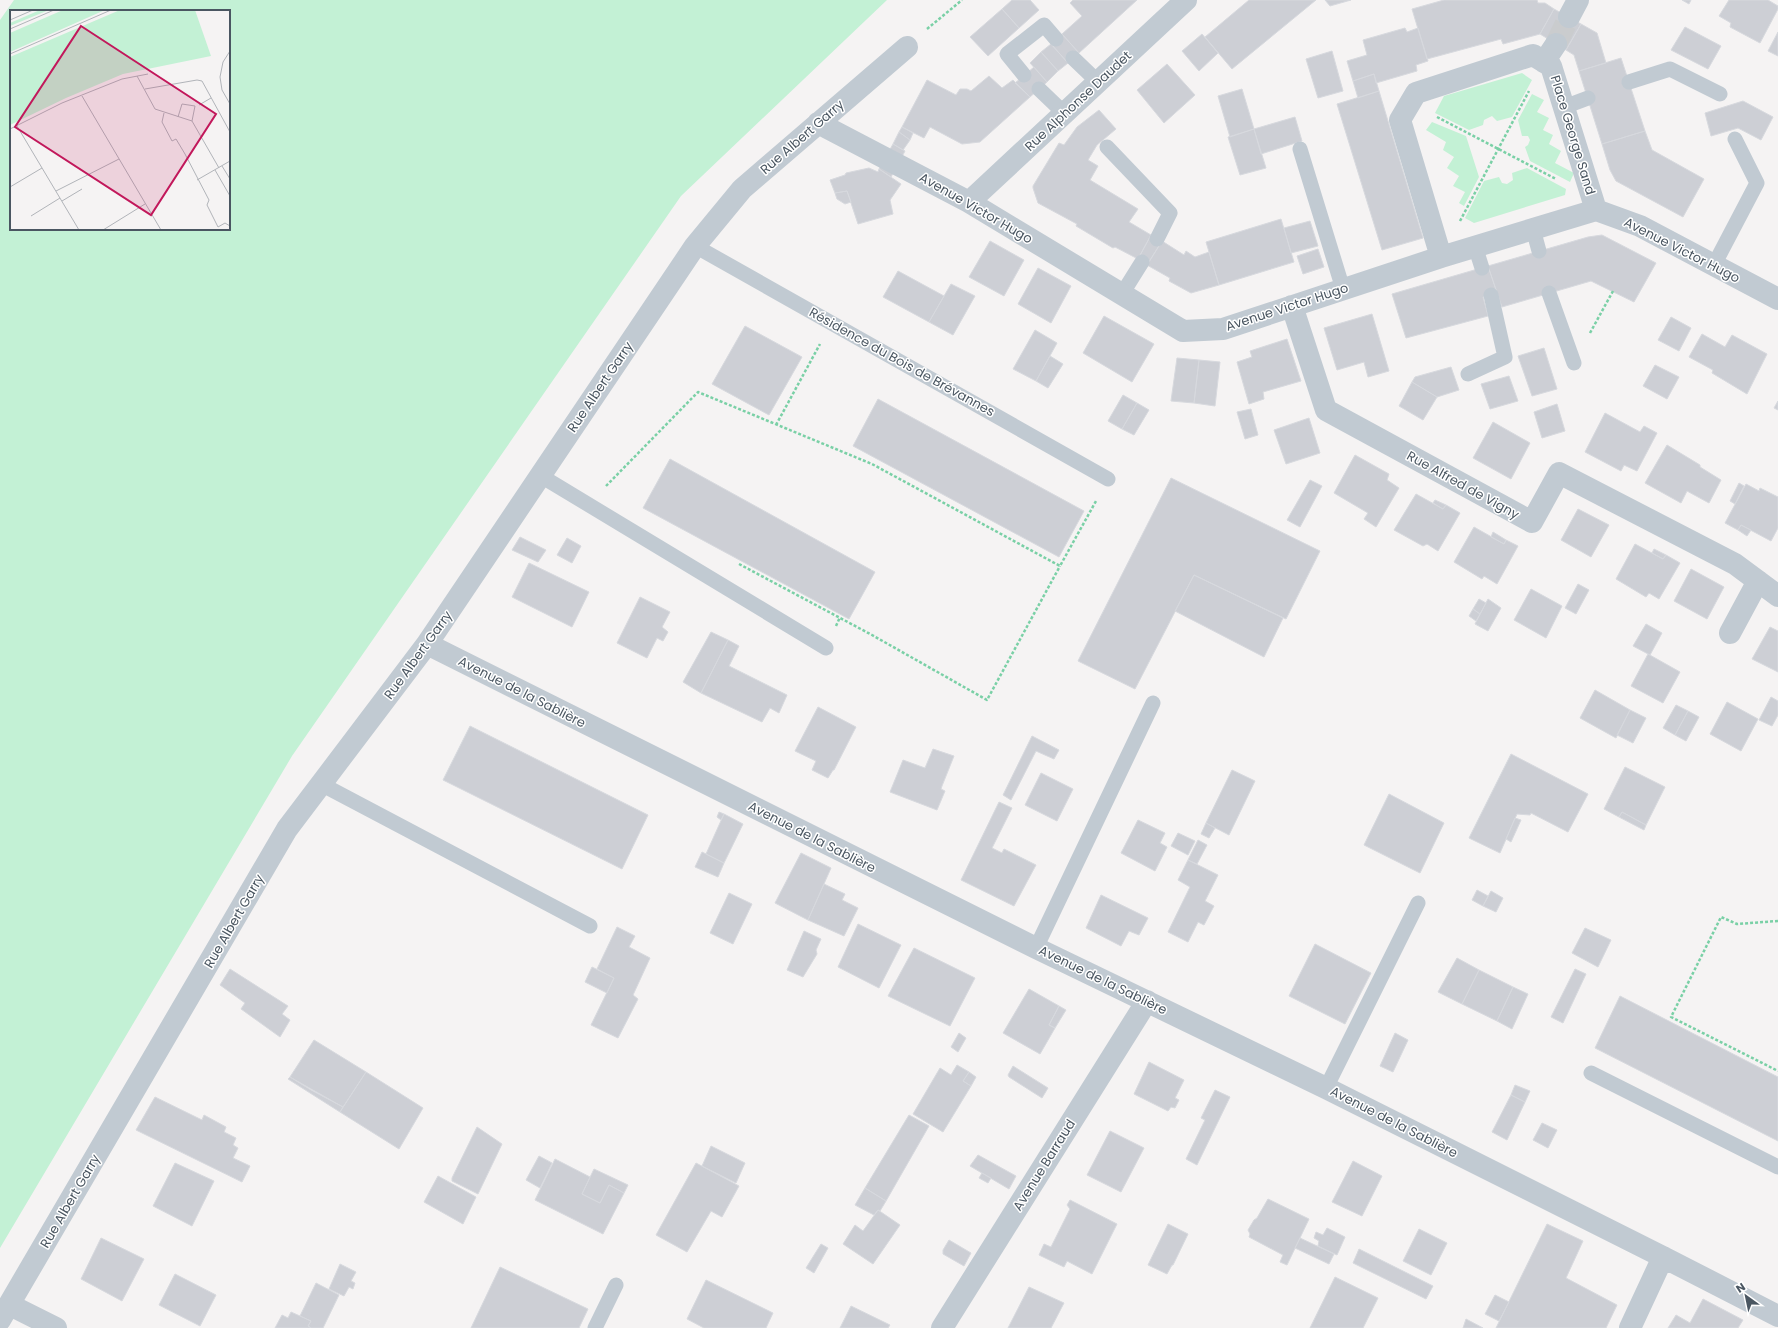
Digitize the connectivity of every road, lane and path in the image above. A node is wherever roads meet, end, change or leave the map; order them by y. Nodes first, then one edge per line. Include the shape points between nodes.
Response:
1 (962, 0) edge
2 (1186, 0) edge
3 (1056, 39) dead end
4 (1556, 44) tunnel mouth
5 (907, 47) joint
6 (1073, 58) dead end
7 (1544, 62) junction
8 (1024, 75) dead end
9 (1098, 82) junction
10 (1629, 82) dead end
11 (1039, 89) dead end
12 (1720, 94) dead end
13 (1588, 98) dead end
14 (1410, 102) junction
15 (1564, 107) junction
16 (1064, 113) junction
17 (818, 123) junction
18 (1735, 139) dead end
19 (1107, 146) dead end
20 (1300, 149) dead end
21 (1498, 149) junction
22 (1562, 182) dead end
23 (969, 202) junction
24 (1596, 210) junction
25 (1533, 229) junction
26 (1157, 239) dead end
27 (695, 246) junction
28 (1475, 246) junction
29 (1539, 251) dead end
30 (1441, 257) junction
31 (1142, 262) dead end
32 (1714, 265) junction
33 (1482, 268) dead end
34 (1344, 289) junction
35 (1613, 292) dead end
36 (1549, 293) dead end
37 (1122, 294) junction
38 (1491, 295) dead end
39 (1778, 299) edge
40 (1292, 306) junction
41 (832, 323) junction
42 (1574, 363) joint
43 (1468, 374) dead end
44 (776, 425) junction
45 (541, 476) junction
46 (1108, 479) joint
47 (587, 505) junction
48 (734, 562) dead end
49 (1060, 566) junction
50 (1758, 581) junction
51 (1778, 596) edge
52 (1730, 633) dead end
53 (427, 644) junction
54 (826, 648) dead end
55 (1153, 703) dead end
56 (321, 784) junction
57 (1418, 904) dead end
58 (1778, 920) edge
59 (590, 926) dead end
60 (1036, 948) junction
61 (1147, 1001) junction
62 (1778, 1071) edge
63 (1591, 1073) dead end
64 (1326, 1088) junction
65 (1778, 1167) edge
66 (1663, 1257) junction
67 (616, 1285) dead end
68 (5, 1312) edge
69 (1778, 1316) edge
70 (56, 1328) edge
71 (595, 1328) edge
72 (942, 1328) edge
73 (1630, 1328) edge

1 - 5 path
2 - 9 street, Rue Alphonse Daudet
3 - 8 lane via 1044,25 1007,54
4 - 7 street
5 - 17 street, Rue Albert Garry
6 - 9 lane
7 - 14 street, Place George Sand via 1533,55 1416,93
7 - 15 street, Place George Sand via 1551,66
7 - 21 path
9 - 16 street, Rue Alphonse Daudet
10 - 12 lane via 1670,69
11 - 16 lane
13 - 15 lane
14 - 21 path
14 - 30 street, Place George Sand via 1400,120
15 - 24 street, Place George Sand
16 - 23 street, Rue Alphonse Daudet
17 - 23 street, Avenue Victor Hugo
17 - 27 street, Rue Albert Garry via 742,189
18 - 32 lane via 1757,183
19 - 26 lane via 1170,213
20 - 34 lane
21 - 22 path
21 - 30 path
23 - 37 street, Avenue Victor Hugo
24 - 25 street, Avenue Victor Hugo
24 - 32 street, Avenue Victor Hugo via 1640,226
25 - 28 street, Avenue Victor Hugo
25 - 29 lane
27 - 41 lane, Résidence du Bois de Brévannes
27 - 45 street, Rue Albert Garry
28 - 30 street, Avenue Victor Hugo
28 - 33 lane
30 - 34 street, Avenue Victor Hugo
31 - 37 lane
32 - 39 street, Avenue Victor Hugo
34 - 40 street, Avenue Victor Hugo
35 - 42 path
36 - 42 lane
37 - 40 street, Avenue Victor Hugo via 1183,331 1223,329
38 - 43 lane via 1505,357
40 - 50 street, Rue Alfred de Vigny via 1326,410 1532,522 1559,473 1735,564
41 - 44 path
41 - 46 lane, Résidence du Bois de Brévannes
44 - 47 path via 698,392
44 - 49 path via 872,464
45 - 47 lane
45 - 53 street, Rue Albert Garry
46 - 49 path
47 - 54 lane
48 - 49 path via 872,634 987,700
50 - 51 street, Rue Alfred de Vigny
50 - 52 street
53 - 56 street, Rue Albert Garry
53 - 60 street, Avenue de la Sablière
55 - 60 lane
56 - 59 lane
56 - 68 street, Rue Albert Garry via 288,829
57 - 64 lane
58 - 62 path via 1737,924 1721,918 1671,1017
60 - 61 street, Avenue de la Sablière
61 - 64 street, Avenue de la Sablière
61 - 72 street, Avenue Barraud
63 - 65 lane
64 - 66 street, Avenue de la Sablière
66 - 69 street, Avenue de la Sablière
66 - 73 street
67 - 71 lane
68 - 70 street

